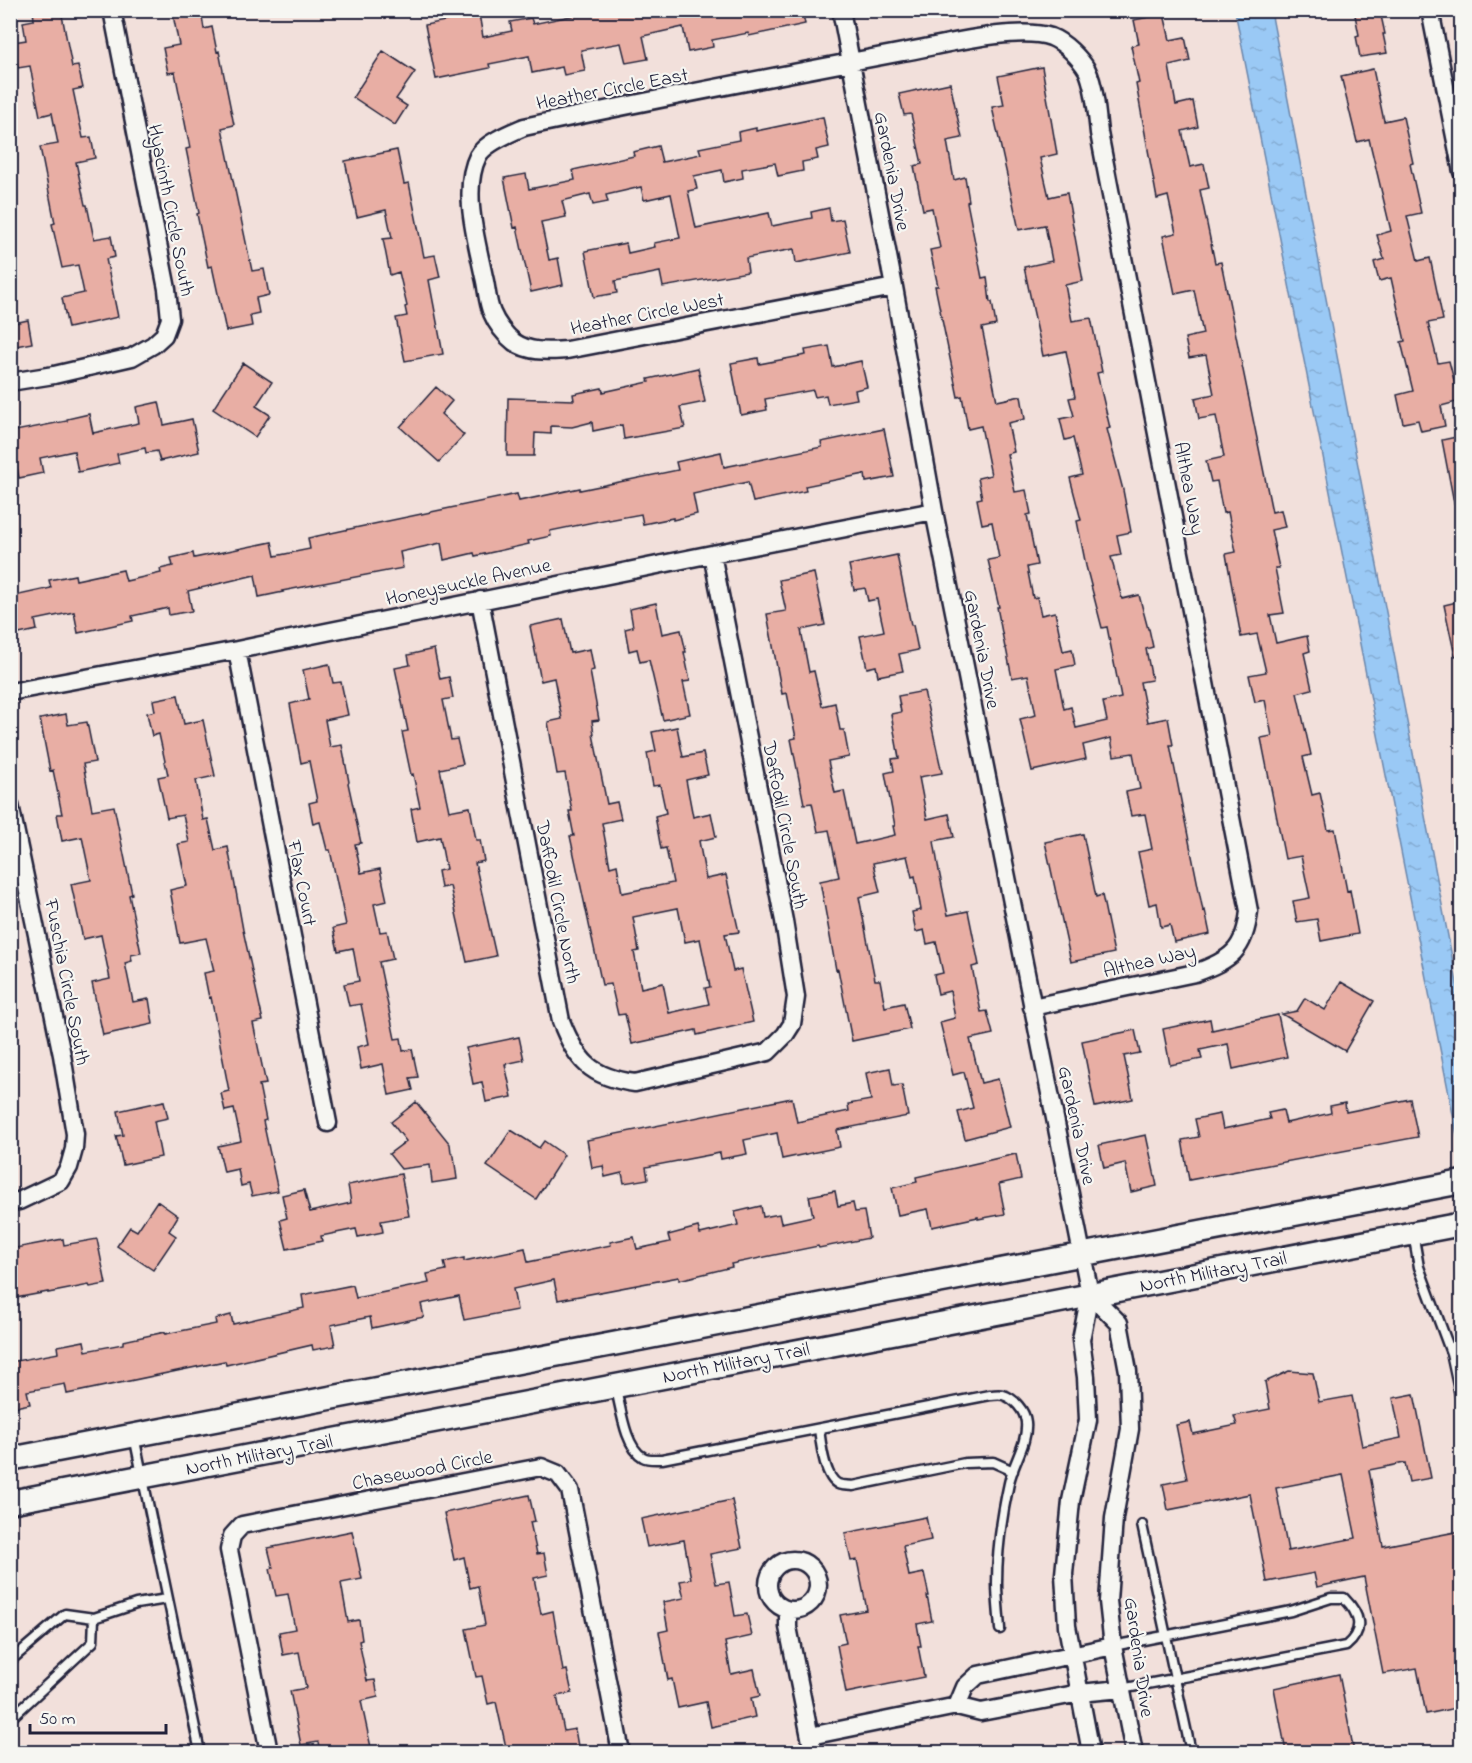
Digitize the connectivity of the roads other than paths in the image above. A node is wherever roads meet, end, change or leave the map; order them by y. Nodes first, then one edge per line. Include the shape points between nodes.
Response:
1 (112, 10) edge
2 (841, 10) edge
3 (1430, 10) edge
4 (851, 62) junction
5 (1461, 164) edge
6 (478, 244) joint
7 (894, 286) junction
8 (10, 382) edge
9 (934, 511) junction
10 (712, 554) junction
11 (480, 600) junction
12 (237, 650) junction
13 (10, 692) edge
14 (10, 805) edge
15 (1032, 1007) junction
16 (723, 1064) joint
17 (328, 1123) dead end
18 (1461, 1182) edge
19 (10, 1202) edge
20 (1461, 1224) edge
21 (1413, 1233) junction
22 (1082, 1254) junction
23 (1090, 1294) junction
24 (615, 1385) junction
25 (1461, 1404) edge
26 (819, 1429) junction
27 (134, 1436) junction
28 (10, 1459) edge
29 (1013, 1471) junction
30 (141, 1476) junction
31 (10, 1502) edge
32 (1142, 1525) dead end
33 (168, 1599) junction
34 (788, 1611) dead end
35 (93, 1618) junction
36 (1000, 1629) dead end
37 (1167, 1636) junction
38 (1113, 1646) junction
39 (1073, 1655) junction
40 (10, 1661) edge
41 (1175, 1678) junction
42 (1121, 1689) junction
43 (1080, 1693) junction
44 (957, 1706) junction
45 (10, 1719) edge
46 (812, 1744) edge
47 (200, 1752) edge
48 (269, 1752) edge
49 (621, 1752) edge
50 (1091, 1752) edge
51 (1134, 1752) edge
52 (1191, 1752) edge

1 - 8 street, Hyacinth Circle South via 170,319 164,335 132,357
2 - 4 street, Gardenia Drive
3 - 5 street
4 - 6 street, Heather Circle East via 542,123 510,133 479,154 473,172 470,192
4 - 7 street, Gardenia Drive
4 - 15 street, Althea Way via 1004,34 1033,33 1065,45 1086,70 1241,861 1249,911 1247,929 1233,953 1218,964 1195,973
6 - 7 street, Heather Circle West via 491,313 515,342 543,351 567,350
7 - 9 street, Gardenia Drive
9 - 10 street, Honeysuckle Avenue
9 - 15 street, Gardenia Drive
10 - 11 street, Honeysuckle Avenue
10 - 16 street, Daffodil Circle South via 796,997 792,1024 768,1052
11 - 12 street, Honeysuckle Avenue
11 - 16 street, Daffodil Circle North via 561,1021 571,1046 582,1062 600,1074 634,1083
12 - 13 street, Honeysuckle Avenue
12 - 17 street, Flax Court
14 - 19 street, Fuschia Circle South via 75,1134 69,1167 61,1180
15 - 22 street, Gardenia Drive
18 - 22 main road, North Military Trail
20 - 21 main road, North Military Trail
21 - 23 main road, North Military Trail
21 - 25 lane via 1419,1267 1451,1353
22 - 23 street, Gardenia Drive
22 - 27 main road, North Military Trail
23 - 24 main road, North Military Trail
23 - 38 street, Gardenia Drive via 1119,1323 1128,1371 1130,1429 1114,1518 1108,1602
23 - 39 street, Gardenia Drive via 1081,1340 1088,1420 1071,1502 1064,1574
24 - 26 lane via 631,1444 646,1459
24 - 30 main road, North Military Trail
26 - 29 lane via 831,1478 839,1484 853,1486 965,1463 993,1462
26 - 29 lane via 1002,1395 1011,1398 1026,1420
27 - 28 main road, North Military Trail
27 - 30 lane
29 - 36 lane via 1003,1513 997,1583
30 - 31 main road, North Military Trail
30 - 33 lane
32 - 37 lane
33 - 35 lane via 136,1604
33 - 47 lane
34 - 46 street
35 - 40 lane via 65,1614
35 - 45 lane via 93,1642
37 - 38 lane
37 - 41 lane
37 - 41 lane via 1291,1611 1331,1598 1344,1598 1354,1608 1359,1624 1356,1638 1346,1646
38 - 39 street
38 - 42 street, Gardenia Drive
39 - 43 street, Gardenia Drive
39 - 44 street via 978,1675 965,1687
41 - 42 lane
41 - 52 lane
42 - 43 street
42 - 51 street, Gardenia Drive
43 - 44 street via 981,1712
43 - 50 street, Gardenia Drive
44 - 46 street
48 - 49 street, Chasewood Circle via 229,1550 232,1536 242,1525 541,1467 558,1474 570,1490

